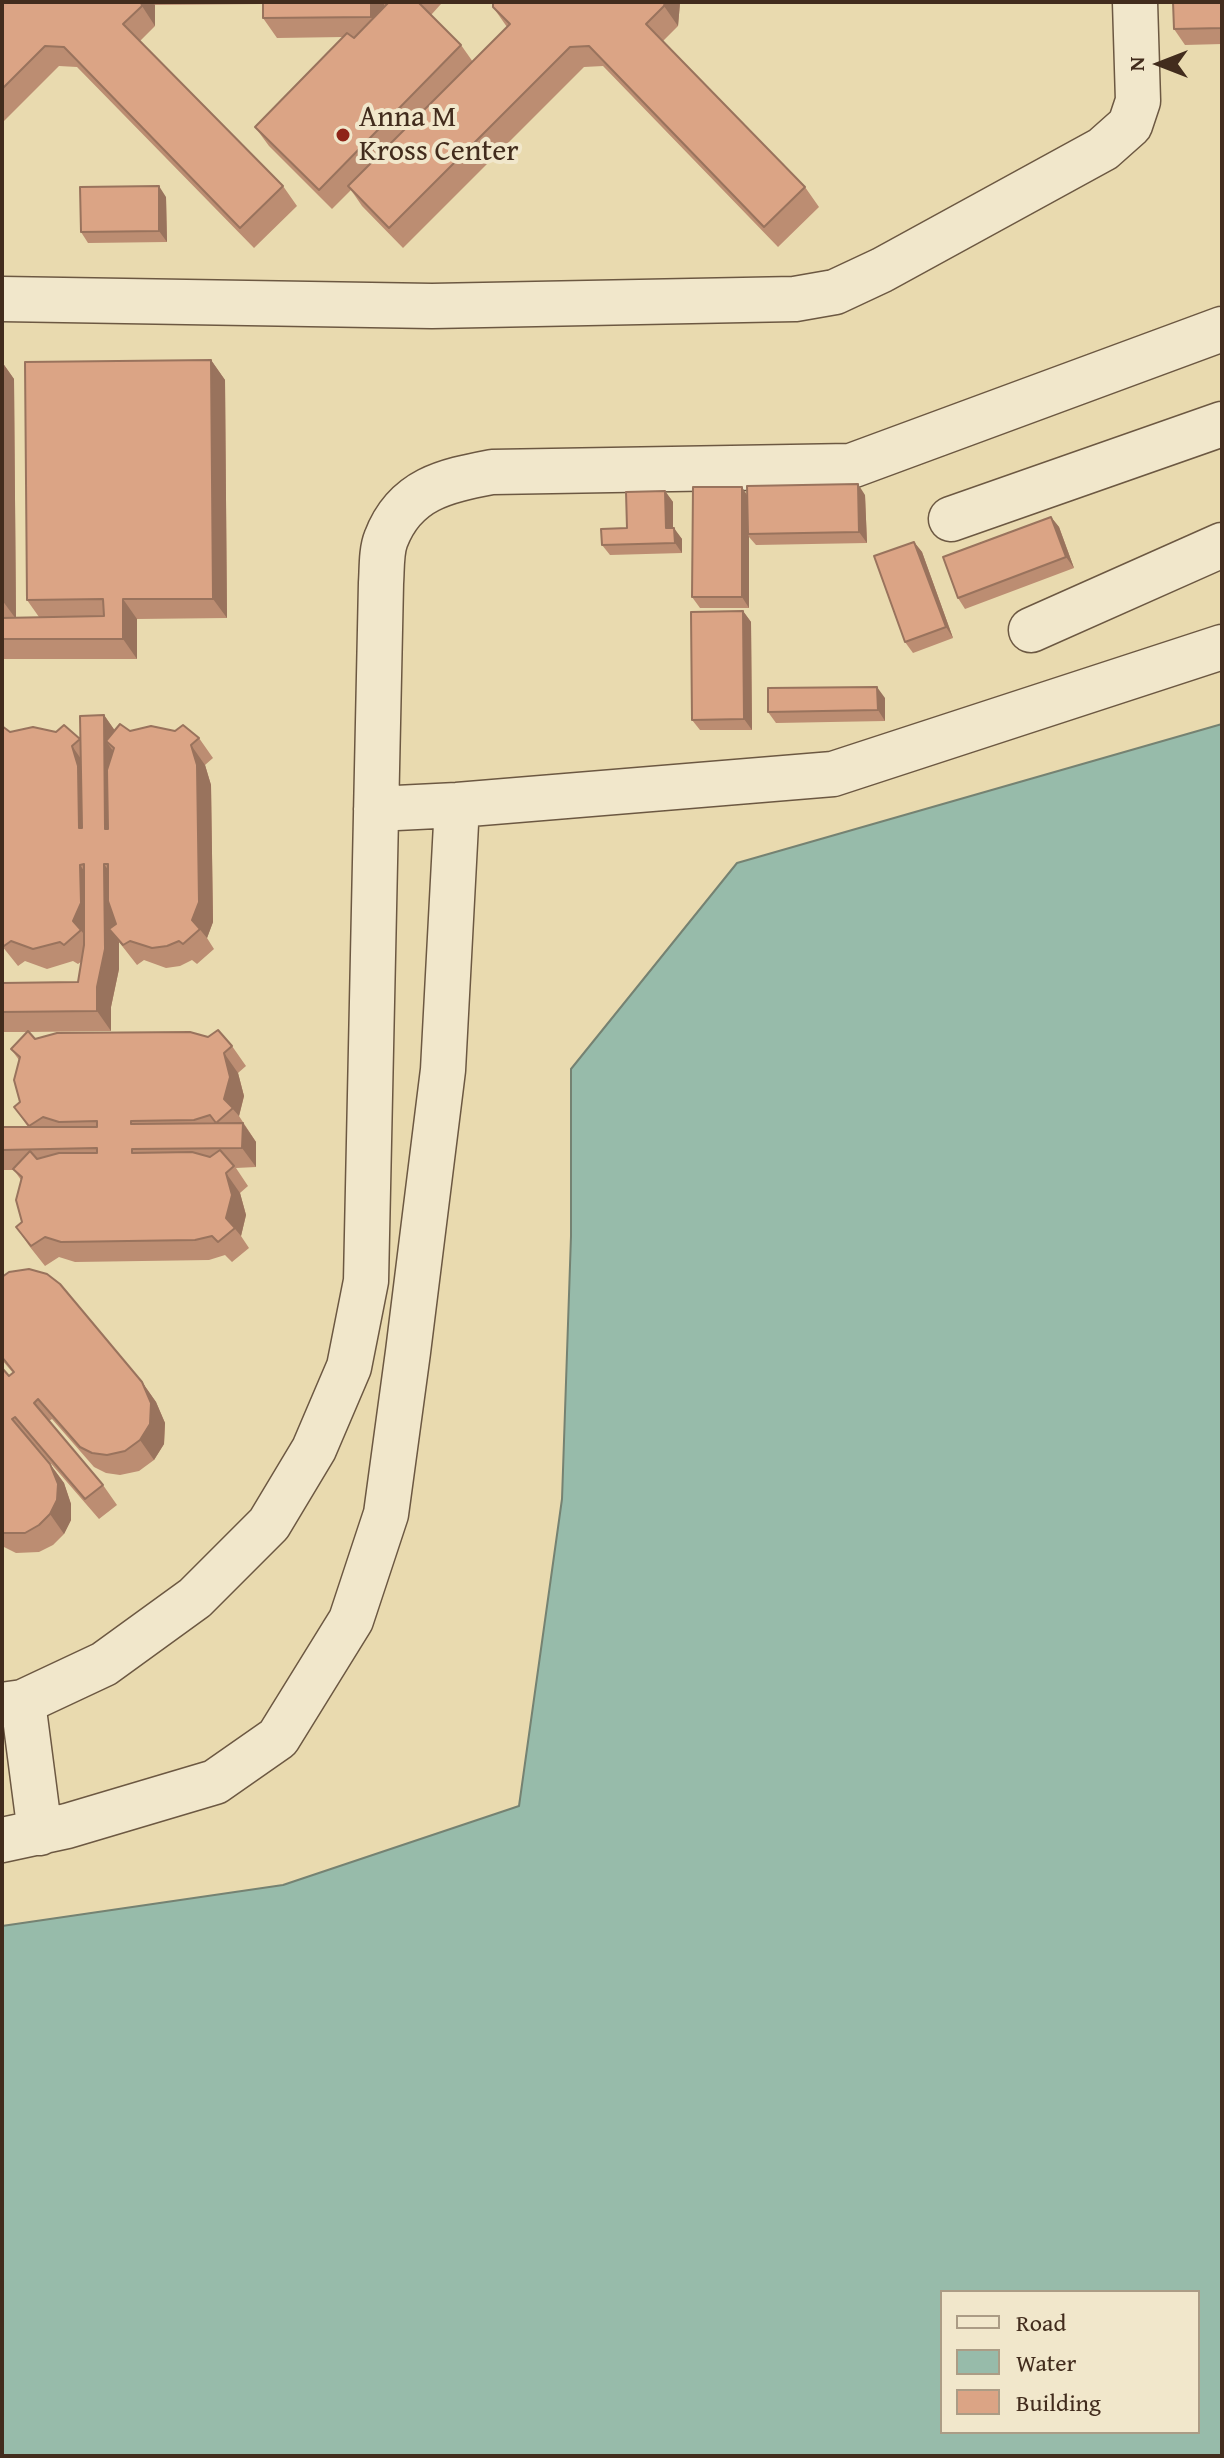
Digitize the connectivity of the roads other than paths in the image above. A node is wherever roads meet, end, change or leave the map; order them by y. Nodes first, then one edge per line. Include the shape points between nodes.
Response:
1 (1135, 2) edge
2 (2, 299) edge
3 (1222, 329) edge
4 (1222, 424) edge
5 (951, 519) dead end
6 (1222, 545) edge
7 (1031, 630) dead end
8 (1222, 647) edge
9 (457, 805) junction
10 (376, 809) junction
11 (12, 1704) edge
12 (21, 1836) edge

1 - 2 lane via 1138,101 1130,125 1103,149 835,292 795,299 432,306
3 - 10 lane via 851,466 492,472 444,481 408,503 385,540
4 - 5 lane
6 - 7 lane
8 - 9 lane via 833,774
9 - 10 lane
9 - 12 lane via 443,1070 408,1352 386,1514 351,1620 278,1738 215,1782
10 - 11 lane via 366,1281 349,1367 314,1449 269,1524 195,1598 104,1664
11 - 12 lane

